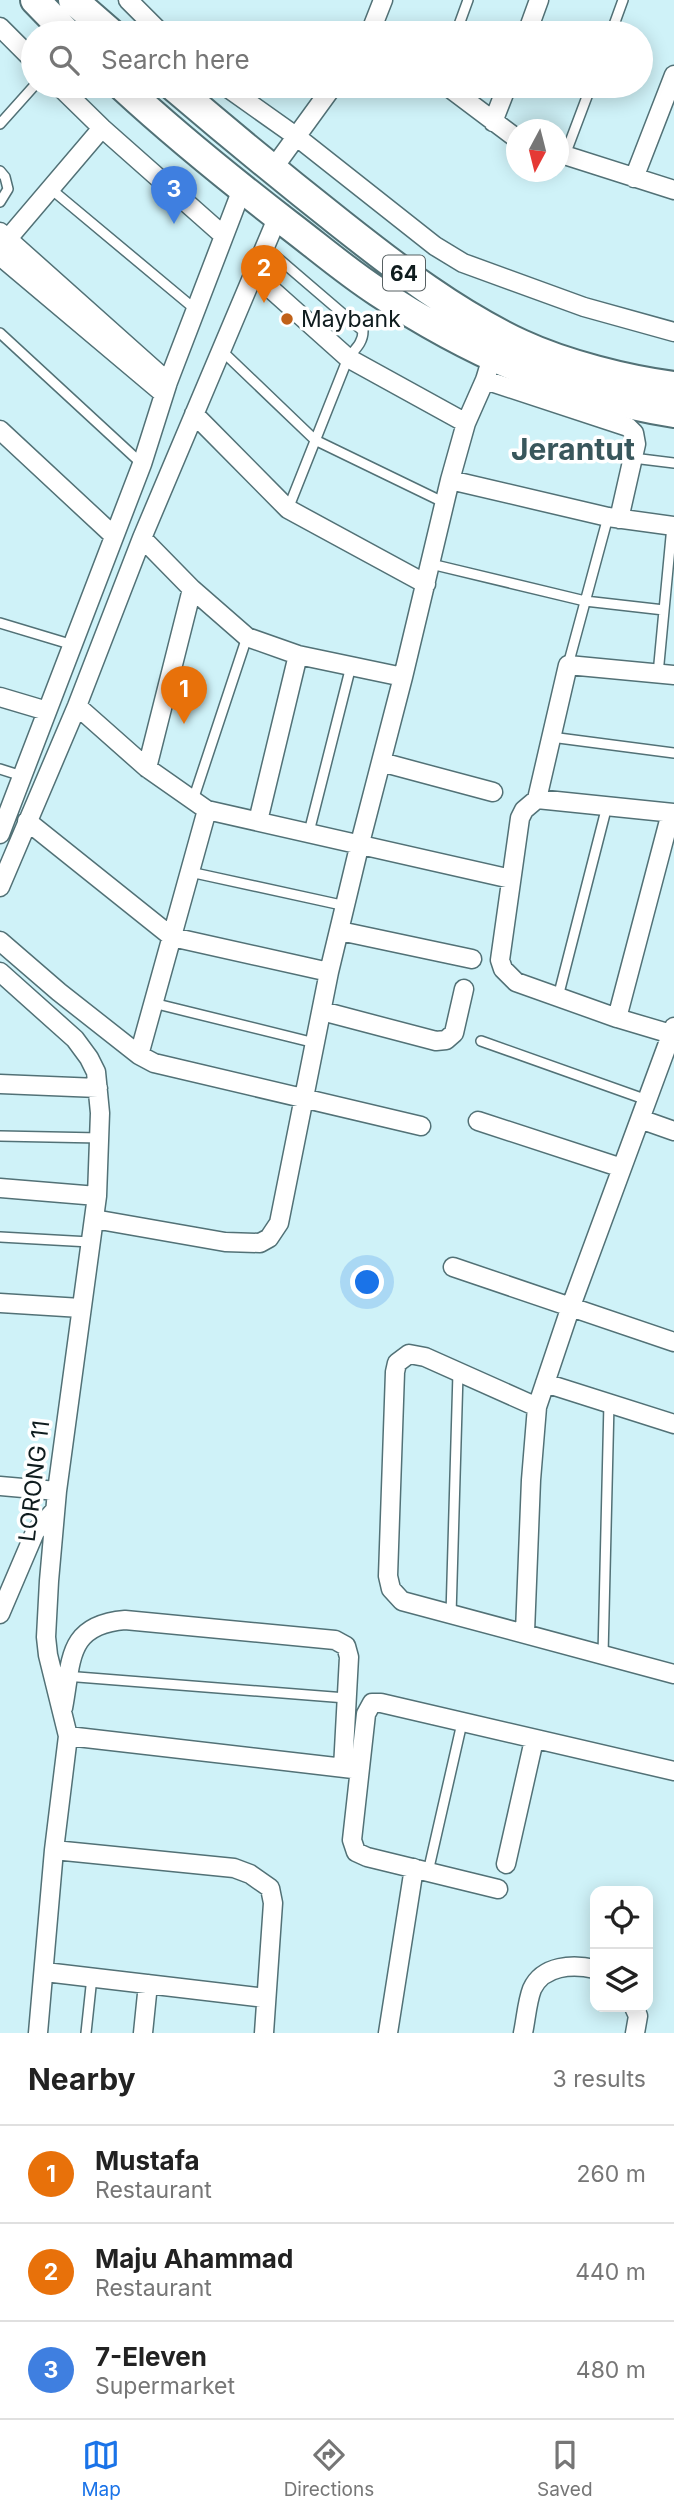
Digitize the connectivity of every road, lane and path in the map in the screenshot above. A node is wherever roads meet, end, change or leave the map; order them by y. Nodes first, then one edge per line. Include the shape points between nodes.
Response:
1 (35, 0) edge
2 (73, 0) edge
3 (128, 0) edge
4 (383, 0) edge
5 (468, 0) edge
6 (540, 0) edge
7 (623, 0) edge
8 (55, 21) edge
9 (97, 21) edge
10 (149, 21) edge
11 (377, 21) edge
12 (460, 21) edge
13 (532, 21) edge
14 (615, 21) edge
15 (0, 27) edge
16 (21, 48) edge
17 (674, 75) edge
18 (23, 98) edge
19 (71, 98) edge
20 (136, 98) edge
21 (187, 98) edge
22 (242, 98) edge
23 (325, 98) edge
24 (462, 98) edge
25 (502, 98) edge
26 (586, 98) edge
27 (493, 122) junction
28 (0, 124) edge
29 (102, 128) junction
30 (506, 131) edge
31 (297, 137) junction
32 (569, 138) edge
33 (569, 156) edge
34 (272, 170) junction
35 (0, 171) edge
36 (634, 178) junction
37 (51, 189) junction
38 (242, 189) junction
39 (674, 190) edge
40 (0, 202) edge
41 (278, 216) junction
42 (224, 236) junction
43 (2, 244) edge
44 (265, 247) junction
45 (254, 274) junction
46 (196, 310) junction
47 (674, 332) edge
48 (0, 333) edge
49 (221, 350) junction
50 (348, 358) junction
51 (489, 369) junction
52 (674, 386) edge
53 (166, 388) junction
54 (674, 413) edge
55 (194, 414) junction
56 (466, 424) junction
57 (0, 430) edge
58 (315, 440) junction
59 (633, 458) junction
60 (674, 463) edge
61 (142, 464) junction
62 (450, 481) junction
63 (445, 503) junction
64 (288, 509) junction
65 (613, 518) junction
66 (673, 526) edge
67 (114, 536) junction
68 (142, 538) junction
69 (431, 564) junction
70 (426, 584) junction
71 (192, 589) junction
72 (585, 601) junction
73 (664, 610) junction
74 (0, 623) edge
75 (247, 637) junction
76 (73, 645) junction
77 (97, 654) junction
78 (298, 655) junction
79 (568, 665) junction
80 (351, 666) junction
81 (666, 674) edge
82 (403, 677) junction
83 (0, 697) edge
84 (78, 706) junction
85 (47, 711) junction
86 (550, 737) junction
87 (674, 753) edge
88 (381, 762) junction
89 (147, 768) junction
90 (0, 769) edge
91 (22, 776) junction
92 (493, 792) dead end
93 (537, 799) junction
94 (200, 805) junction
95 (607, 806) junction
96 (673, 813) edge
97 (27, 821) junction
98 (258, 821) junction
99 (1, 831) edge
100 (309, 832) junction
101 (360, 843) junction
102 (190, 872) junction
103 (511, 879) junction
104 (0, 887) edge
105 (346, 906) junction
106 (340, 931) junction
107 (173, 937) junction
108 (0, 941) edge
109 (472, 960) dead end
110 (0, 972) edge
111 (329, 972) junction
112 (464, 989) dead end
113 (558, 997) junction
114 (153, 1003) junction
115 (322, 1011) junction
116 (617, 1018) junction
117 (673, 1032) edge
118 (481, 1041) dead end
119 (315, 1043) junction
120 (139, 1055) junction
121 (0, 1084) edge
122 (99, 1088) junction
123 (304, 1100) junction
124 (647, 1100) junction
125 (640, 1119) junction
126 (478, 1121) dead end
127 (421, 1126) dead end
128 (674, 1131) edge
129 (0, 1136) edge
130 (100, 1138) junction
131 (622, 1168) junction
132 (0, 1188) edge
133 (97, 1196) junction
134 (94, 1219) junction
135 (0, 1237) edge
136 (90, 1241) junction
137 (453, 1267) dead end
138 (0, 1303) edge
139 (571, 1306) junction
140 (80, 1308) junction
141 (674, 1342) edge
142 (458, 1373) junction
143 (545, 1383) junction
144 (609, 1404) junction
145 (537, 1407) junction
146 (674, 1424) edge
147 (0, 1486) edge
148 (57, 1491) junction
149 (55, 1510) junction
150 (7, 1581) edge
151 (0, 1614) edge
152 (451, 1615) junction
153 (525, 1632) junction
154 (603, 1655) junction
155 (674, 1674) edge
156 (60, 1676) junction
157 (346, 1698) junction
158 (462, 1723) junction
159 (68, 1736) junction
160 (534, 1740) junction
161 (352, 1769) junction
162 (674, 1771) edge
163 (54, 1850) junction
164 (506, 1864) dead end
165 (421, 1870) junction
166 (498, 1889) dead end
167 (590, 1968) edge
168 (45, 1972) junction
169 (92, 1978) junction
170 (148, 1984) junction
171 (266, 1998) junction
172 (636, 2012) edge
173 (38, 2033) edge
174 (86, 2033) edge
175 (143, 2033) edge
176 (264, 2033) edge
177 (388, 2033) edge
178 (523, 2033) edge
179 (635, 2033) edge

1 - 8 main road
2 - 9 main road
3 - 10 street
4 - 11 street
5 - 12 lane
6 - 13 street
7 - 14 lane
15 - 16 street
17 - 36 street
18 - 28 lane
19 - 29 street
20 - 38 main road, 64
21 - 34 main road, 64
22 - 31 street
23 - 31 street
24 - 27 street
25 - 27 street
26 - 32 lane
27 - 30 street
29 - 37 street
29 - 42 street
31 - 34 street
31 - 47 street via 463,263 583,307
33 - 36 street
34 - 52 main road, 64 via 396,267 454,307 523,345 635,381
35 - 40 lane via 8,189
36 - 39 street
37 - 43 street
37 - 46 lane
38 - 41 main road, 64
38 - 42 street
41 - 44 street
41 - 51 main road, 64
42 - 46 street
43 - 53 street
44 - 45 street
44 - 50 lane via 363,331 359,346
45 - 49 street
45 - 50 street
46 - 53 street
48 - 61 lane
49 - 55 street
49 - 58 lane
50 - 56 street
50 - 58 lane
51 - 54 main road, 64
51 - 56 street
51 - 59 street via 628,427 636,444
53 - 61 street
55 - 64 street
55 - 68 street
56 - 62 street
57 - 67 street
58 - 63 lane
58 - 64 lane
59 - 60 lane
59 - 65 street
61 - 67 street
62 - 63 street
62 - 65 street
63 - 69 street
64 - 70 street
65 - 66 street
65 - 72 lane
66 - 73 lane
67 - 76 street
68 - 71 street
68 - 77 street
69 - 70 street
69 - 72 lane
70 - 82 street
71 - 75 street
71 - 89 street
72 - 73 lane
72 - 79 lane
73 - 81 lane
74 - 76 lane
75 - 78 street
75 - 94 lane
76 - 77 street
76 - 85 street
77 - 84 street
78 - 80 street
78 - 98 street
79 - 81 street
79 - 86 street
80 - 82 street
80 - 100 lane
82 - 88 street
83 - 85 street
84 - 89 street
84 - 97 street
85 - 91 street
86 - 87 lane
86 - 93 street
88 - 92 street
88 - 101 street
89 - 94 street
90 - 91 lane
91 - 99 street
93 - 95 street
93 - 103 street via 520,818
94 - 98 street
94 - 102 street
95 - 96 street
95 - 113 lane
96 - 116 street
97 - 104 street
97 - 107 street
98 - 100 street
100 - 101 street
101 - 103 street
101 - 105 street
102 - 105 lane
102 - 107 street
103 - 113 street via 500,960 503,969 516,982
105 - 106 street
106 - 109 street
106 - 111 street
107 - 111 street
107 - 114 street
108 - 120 street
110 - 122 street, LORONG 11 via 75,1039 96,1072
111 - 115 street
112 - 115 street via 454,1033 446,1040
113 - 116 street
114 - 119 lane
114 - 120 street
115 - 119 street
116 - 117 street
117 - 124 street
118 - 124 lane
119 - 123 street
120 - 123 street via 169,1069
121 - 122 street
122 - 130 street, LORONG 11
123 - 127 street
123 - 134 street via 279,1223 269,1238 260,1243 225,1242
124 - 125 street
125 - 128 street
125 - 131 street
126 - 131 street
129 - 130 lane
130 - 133 street, LORONG 11
131 - 139 street
132 - 133 street
133 - 134 street, LORONG 11
134 - 136 street, LORONG 11
135 - 136 lane
136 - 140 street, LORONG 11
137 - 139 street
138 - 140 street
139 - 141 street
139 - 143 street
140 - 148 street, LORONG 11
142 - 145 street
142 - 152 lane
142 - 152 street via 416,1354 397,1363 388,1576 391,1589 402,1601
143 - 144 street
143 - 145 street
144 - 146 street
144 - 154 lane
145 - 153 street
147 - 148 street
148 - 149 street, LORONG 11
149 - 150 street via 35,1532
149 - 156 street, LORONG 11 via 46,1637
150 - 151 street
152 - 153 street
153 - 154 street
154 - 155 street
156 - 157 lane
156 - 157 street via 80,1637 100,1624 125,1620 342,1643 349,1657
156 - 159 street, LORONG 11
157 - 161 street
158 - 160 street
158 - 161 street via 372,1703
158 - 165 lane
159 - 161 street
159 - 163 street, LORONG 11
160 - 162 street
160 - 164 street
161 - 165 street via 356,1852
163 - 168 street, LORONG 11
163 - 171 street via 234,1868 260,1880 270,1888 273,1903
165 - 166 street
165 - 177 street
167 - 178 street via 559,1968 541,1976 532,1990
168 - 169 street
168 - 173 street, LORONG 11
169 - 170 street
169 - 174 lane
170 - 171 street
170 - 175 street
171 - 176 street
172 - 179 street

